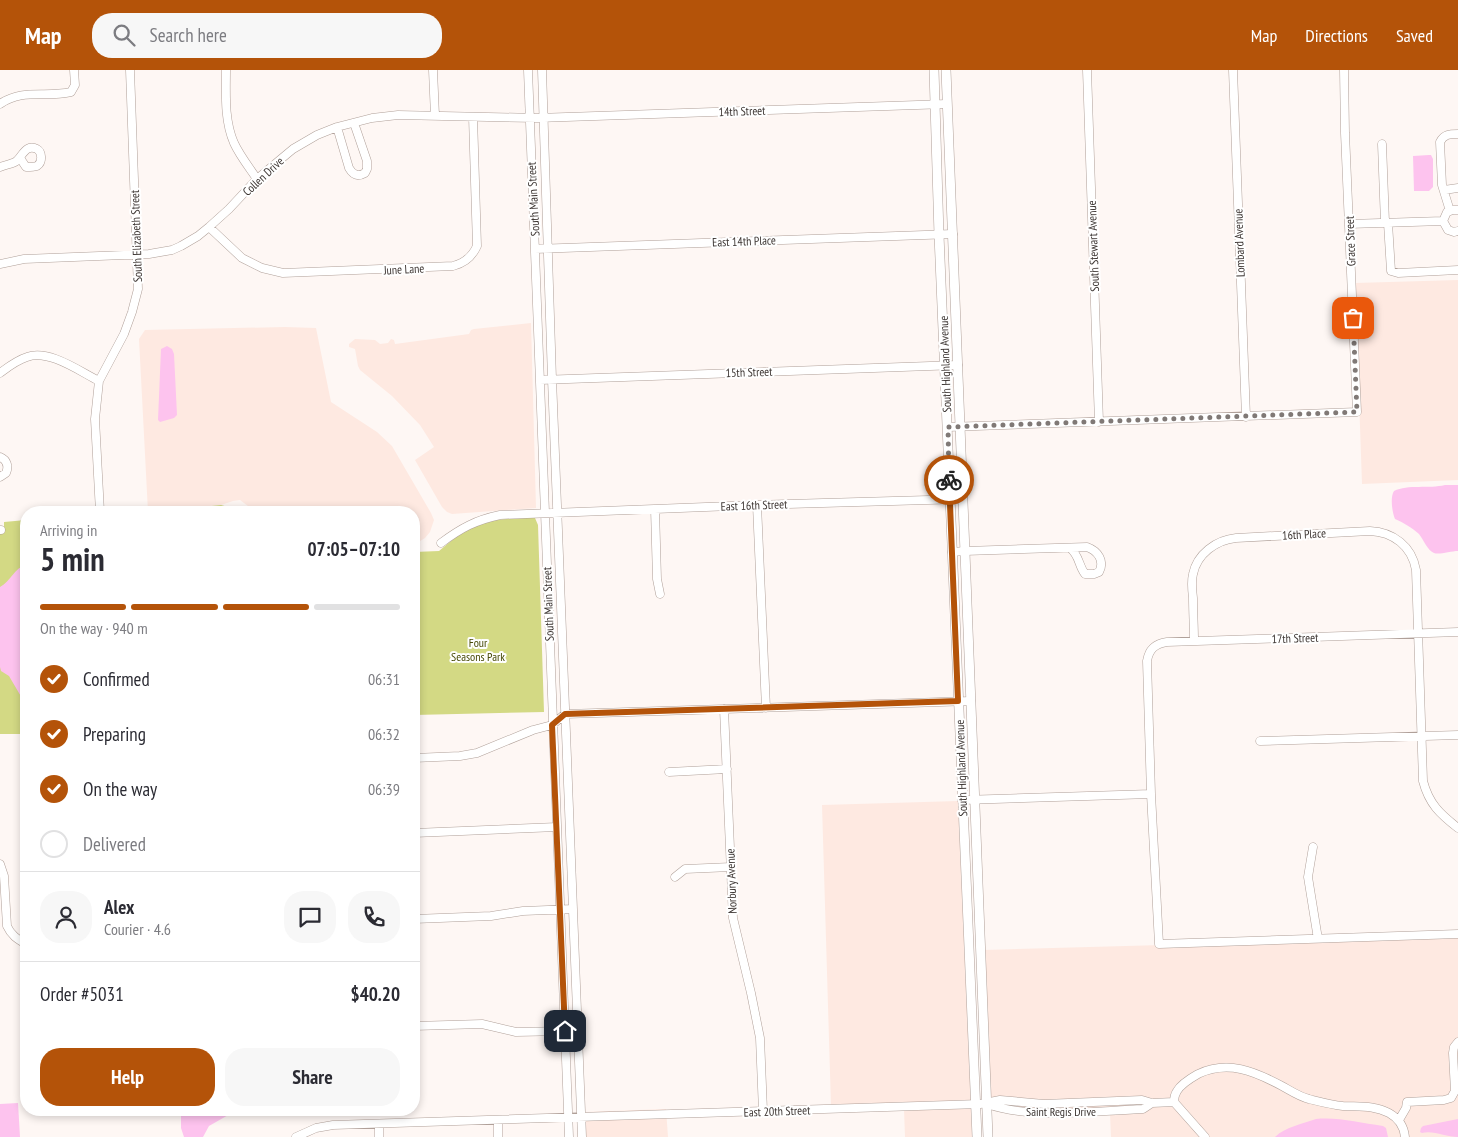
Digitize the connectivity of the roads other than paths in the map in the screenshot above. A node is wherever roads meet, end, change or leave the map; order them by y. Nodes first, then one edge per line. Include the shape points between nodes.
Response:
1 (74, 70) edge
2 (130, 70) edge
3 (226, 70) edge
4 (433, 70) edge
5 (528, 70) edge
6 (542, 70) edge
7 (934, 70) edge
8 (946, 70) edge
9 (1087, 70) edge
10 (1233, 70) edge
11 (1344, 70) edge
12 (0, 104) edge
13 (935, 104) junction
14 (947, 104) junction
15 (434, 116) junction
16 (473, 117) junction
17 (537, 118) junction
18 (354, 123) junction
19 (336, 127) junction
20 (1458, 134) edge
21 (1382, 144) dead end
22 (20, 158) dead end
23 (0, 167) edge
24 (257, 179) junction
25 (1458, 188) edge
26 (1444, 190) junction
27 (1454, 210) edge
28 (1444, 221) junction
29 (1386, 223) junction
30 (1349, 224) junction
31 (208, 227) junction
32 (1458, 231) edge
33 (953, 234) junction
34 (939, 235) junction
35 (548, 248) junction
36 (535, 249) junction
37 (137, 255) junction
38 (0, 264) edge
39 (1458, 270) edge
40 (958, 365) junction
41 (945, 366) junction
42 (0, 373) edge
43 (552, 379) junction
44 (540, 380) junction
45 (99, 382) junction
46 (1246, 416) junction
47 (1099, 422) junction
48 (948, 427) junction
49 (961, 427) junction
50 (0, 458) edge
51 (0, 477) edge
52 (950, 499) junction
53 (963, 499) junction
54 (757, 505) junction
55 (100, 506) edge
56 (655, 509) junction
57 (544, 513) junction
58 (558, 513) junction
59 (441, 543) dead end
60 (1070, 548) junction
61 (965, 551) junction
62 (952, 552) junction
63 (660, 594) dead end
64 (1458, 632) edge
65 (1418, 634) junction
66 (1194, 641) junction
67 (958, 701) junction
68 (971, 701) junction
69 (766, 708) junction
70 (724, 709) junction
71 (559, 719) junction
72 (1458, 735) edge
73 (1421, 736) junction
74 (1260, 741) dead end
75 (420, 758) edge
76 (727, 769) junction
77 (669, 772) dead end
78 (1151, 794) junction
79 (962, 800) junction
80 (975, 800) junction
81 (557, 827) junction
82 (1458, 828) edge
83 (420, 833) edge
84 (1313, 847) dead end
85 (0, 864) edge
86 (731, 867) junction
87 (675, 877) dead end
88 (560, 909) junction
89 (573, 909) junction
90 (420, 919) edge
91 (1458, 934) edge
92 (1318, 939) junction
93 (20, 940) edge
94 (420, 1026) edge
95 (565, 1031) junction
96 (1458, 1042) edge
97 (1079, 1102) junction
98 (1174, 1102) junction
99 (1152, 1103) junction
100 (975, 1104) junction
101 (986, 1104) junction
102 (1044, 1104) junction
103 (763, 1111) junction
104 (1080, 1112) junction
105 (1044, 1113) junction
106 (581, 1117) junction
107 (568, 1118) junction
108 (498, 1120) junction
109 (1399, 1120) junction
110 (379, 1124) junction
111 (296, 1137) edge
112 (379, 1137) edge
113 (498, 1137) edge
114 (569, 1137) edge
115 (582, 1137) edge
116 (976, 1137) edge
117 (988, 1137) edge
118 (1205, 1137) edge
119 (1405, 1137) edge

1 - 12 street via 71,92 18,95
2 - 37 street, South Elizabeth Street
3 - 24 street via 227,116 231,133
4 - 15 street
5 - 17 street, South Main Street
6 - 17 street, South Main Street
7 - 13 main road, South Highland Avenue
8 - 14 main road, South Highland Avenue
9 - 47 street, South Stewart Avenue
10 - 46 street, Lombard Avenue
11 - 30 street, Grace Street
13 - 14 street, 14th Street
13 - 17 street, 14th Street
13 - 34 main road, South Highland Avenue
14 - 33 main road, South Highland Avenue
15 - 16 street, Collen Drive
15 - 18 street, Collen Drive via 381,116
16 - 17 street, Collen Drive
16 - 31 street, June Lane via 477,246 462,264 283,273 262,268 242,258
17 - 35 street, South Main Street
17 - 36 street, South Main Street
18 - 19 street, Collen Drive
18 - 19 street via 367,165 361,175 356,176 349,168
19 - 24 street, Collen Drive via 302,144
20 - 26 street via 1447,135 1440,142
21 - 29 street
22 - 23 street
24 - 31 street, Collen Drive via 230,209
25 - 26 street
26 - 27 street
27 - 28 street via 1445,215
28 - 29 street
28 - 32 street via 1448,230
29 - 30 street
29 - 39 street via 1391,271
30 - 46 street, Grace Street via 1357,412
31 - 37 street, Collen Drive via 181,246
33 - 34 street, East 14th Place
33 - 40 main road, South Highland Avenue
34 - 35 street, East 14th Place
34 - 41 main road, South Highland Avenue
35 - 36 street, East 14th Place
35 - 43 street, South Main Street
36 - 44 street, South Main Street
37 - 38 street, Collen Drive via 24,259
37 - 45 street, South Elizabeth Street via 138,289 132,312
40 - 41 street, 15th Street
40 - 49 main road, South Highland Avenue
41 - 43 street, 15th Street
41 - 48 main road, South Highland Avenue
42 - 45 street via 26,357 41,354
43 - 44 street, 15th Street
43 - 58 street, South Main Street
44 - 57 street, South Main Street
45 - 55 street, South Elizabeth Street via 95,419
46 - 47 street
47 - 49 street
48 - 49 street
48 - 52 main road, South Highland Avenue
49 - 53 main road, South Highland Avenue
50 - 51 street via 8,467
52 - 53 street, East 16th Street
52 - 54 street, East 16th Street
52 - 62 main road, South Highland Avenue
53 - 61 main road, South Highland Avenue
54 - 56 street, East 16th Street
54 - 69 street
56 - 58 street, East 16th Street
56 - 63 street
57 - 58 street, East 16th Street
57 - 59 street, East 16th Street via 484,519 469,524
57 - 71 street, South Main Street
58 - 71 street, South Main Street
60 - 60 street via 1092,549 1102,560 1099,572 1086,574
60 - 61 street
61 - 62 street
61 - 68 main road, South Highland Avenue
62 - 67 main road, South Highland Avenue
64 - 65 street, 17th Street
65 - 66 street, 17th Street
65 - 66 street, 16th Place via 1417,578 1413,556 1390,535 1370,531 1236,538 1210,547 1193,575
65 - 73 street, 16th Place
66 - 78 street, 17th Street via 1158,644 1150,651
67 - 68 street
67 - 69 street
67 - 79 main road, South Highland Avenue
68 - 80 main road, South Highland Avenue
69 - 70 street
70 - 71 street
70 - 76 street, Norbury Avenue
71 - 75 street via 468,755
71 - 81 street, South Main Street
71 - 89 street, South Main Street
72 - 73 street
73 - 74 street
73 - 82 street, 16th Place via 1425,790 1441,815
76 - 77 street
76 - 86 street, Norbury Avenue
78 - 80 street
78 - 92 street via 1159,944
79 - 80 street
79 - 100 main road, South Highland Avenue
80 - 101 main road, South Highland Avenue
81 - 83 street
81 - 88 street, South Main Street
84 - 92 street via 1308,877
85 - 93 street via 4,876 7,926
86 - 87 street via 685,869
86 - 103 street, Norbury Avenue via 733,918 760,1038
88 - 89 street
88 - 90 street
88 - 95 street, South Main Street
89 - 106 street, South Main Street
91 - 92 street
94 - 95 street via 482,1024 516,1032
95 - 107 street, South Main Street
96 - 109 street via 1453,1053 1456,1091 1451,1098 1407,1102
97 - 99 street, Saint Regis Drive via 1142,1100
97 - 102 street, Saint Regis Drive
97 - 104 street
98 - 99 street, Saint Regis Drive
98 - 109 street via 1176,1091 1192,1077 1213,1069 1233,1068 1257,1073 1306,1098 1342,1106 1378,1108
98 - 118 street
99 - 104 street, Saint Regis Drive via 1143,1109
100 - 101 street, East 20th Street
100 - 103 street, East 20th Street
100 - 116 main road, South Highland Avenue
101 - 102 street, Saint Regis Drive via 1000,1100
101 - 105 street, Saint Regis Drive
101 - 117 main road, South Highland Avenue
102 - 105 street
103 - 106 street, East 20th Street
104 - 105 street, Saint Regis Drive
106 - 107 street, East 20th Street
106 - 115 street, South Main Street
107 - 108 street, East 20th Street
107 - 114 street, South Main Street
108 - 110 street, East 20th Street
108 - 113 street
109 - 119 street
110 - 111 street, East 20th Street via 326,1126
110 - 112 street

